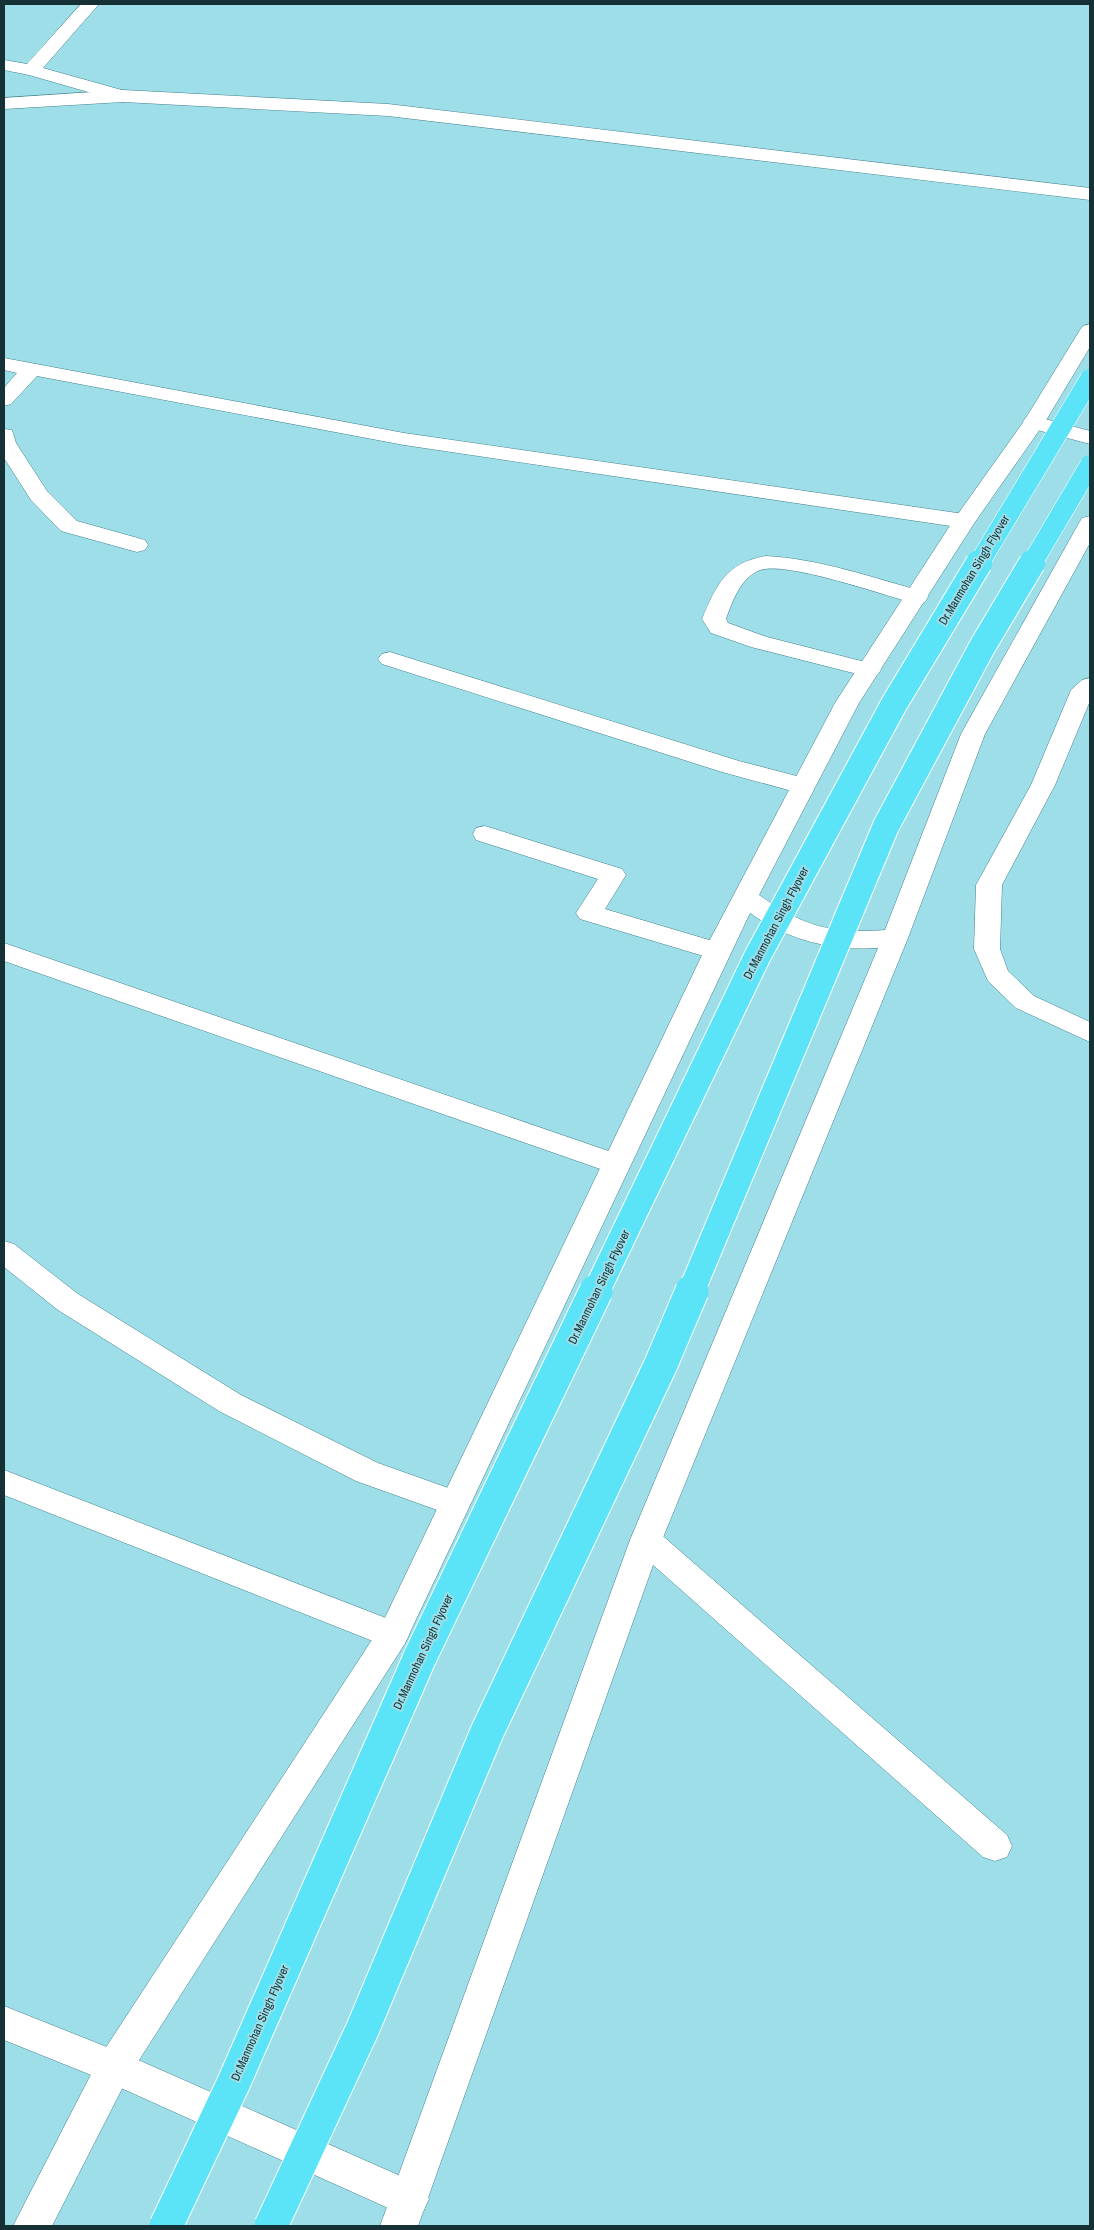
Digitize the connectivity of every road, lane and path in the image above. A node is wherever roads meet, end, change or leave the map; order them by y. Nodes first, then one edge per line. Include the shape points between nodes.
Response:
1 (90, 4) edge
2 (4, 65) edge
3 (31, 70) junction
4 (123, 96) junction
5 (4, 104) edge
6 (1090, 194) edge
7 (1090, 330) edge
8 (4, 364) edge
9 (31, 370) junction
10 (1090, 379) edge
11 (4, 400) edge
12 (1034, 422) junction
13 (4, 434) edge
14 (1090, 438) edge
15 (1090, 464) edge
16 (964, 521) junction
17 (1090, 523) edge
18 (137, 545) dead end
19 (917, 597) junction
20 (390, 659) dead end
21 (869, 670) junction
22 (1090, 685) edge
23 (803, 786) junction
24 (485, 834) dead end
25 (745, 897) junction
26 (895, 938) junction
27 (717, 951) junction
28 (4, 952) edge
29 (1090, 1033) edge
30 (616, 1164) junction
31 (4, 1252) edge
32 (4, 1482) edge
33 (454, 1503) junction
34 (646, 1540) junction
35 (393, 1636) junction
36 (995, 1846) dead end
37 (4, 2023) edge
38 (114, 2067) junction
39 (404, 2213) edge
40 (32, 2226) edge
41 (166, 2226) edge
42 (272, 2226) edge

1 - 3 street
2 - 3 street
3 - 4 street
4 - 5 street
4 - 6 street via 388,110
7 - 12 street
8 - 9 street
9 - 11 street
9 - 16 street via 404,439
10 - 41 highway, Dr.Manmohan Singh Flyover, bridge via 894,704 757,957 420,1657 234,2082
12 - 14 street
12 - 16 street
13 - 18 street via 5,443 38,495 70,526
15 - 42 highway, bridge via 982,646 886,826 661,1364 487,1732 363,2028
16 - 19 street
17 - 26 street via 973,734
19 - 21 street
19 - 21 street via 790,564 754,564 734,579 714,619 719,628 727,631
20 - 23 street via 731,767
21 - 23 street via 847,703
22 - 29 street via 1083,690 1042,785 989,885 987,949 997,975 1025,1002
23 - 25 street
24 - 27 street via 613,875 590,913
25 - 26 street via 769,916 808,935 868,941
25 - 27 street
26 - 34 street
27 - 30 street
28 - 30 street
30 - 33 street
31 - 33 street via 68,1302 230,1403 367,1472
32 - 35 street
33 - 35 street
34 - 36 street
34 - 39 street
35 - 38 street
37 - 38 street
38 - 39 street
38 - 40 street

